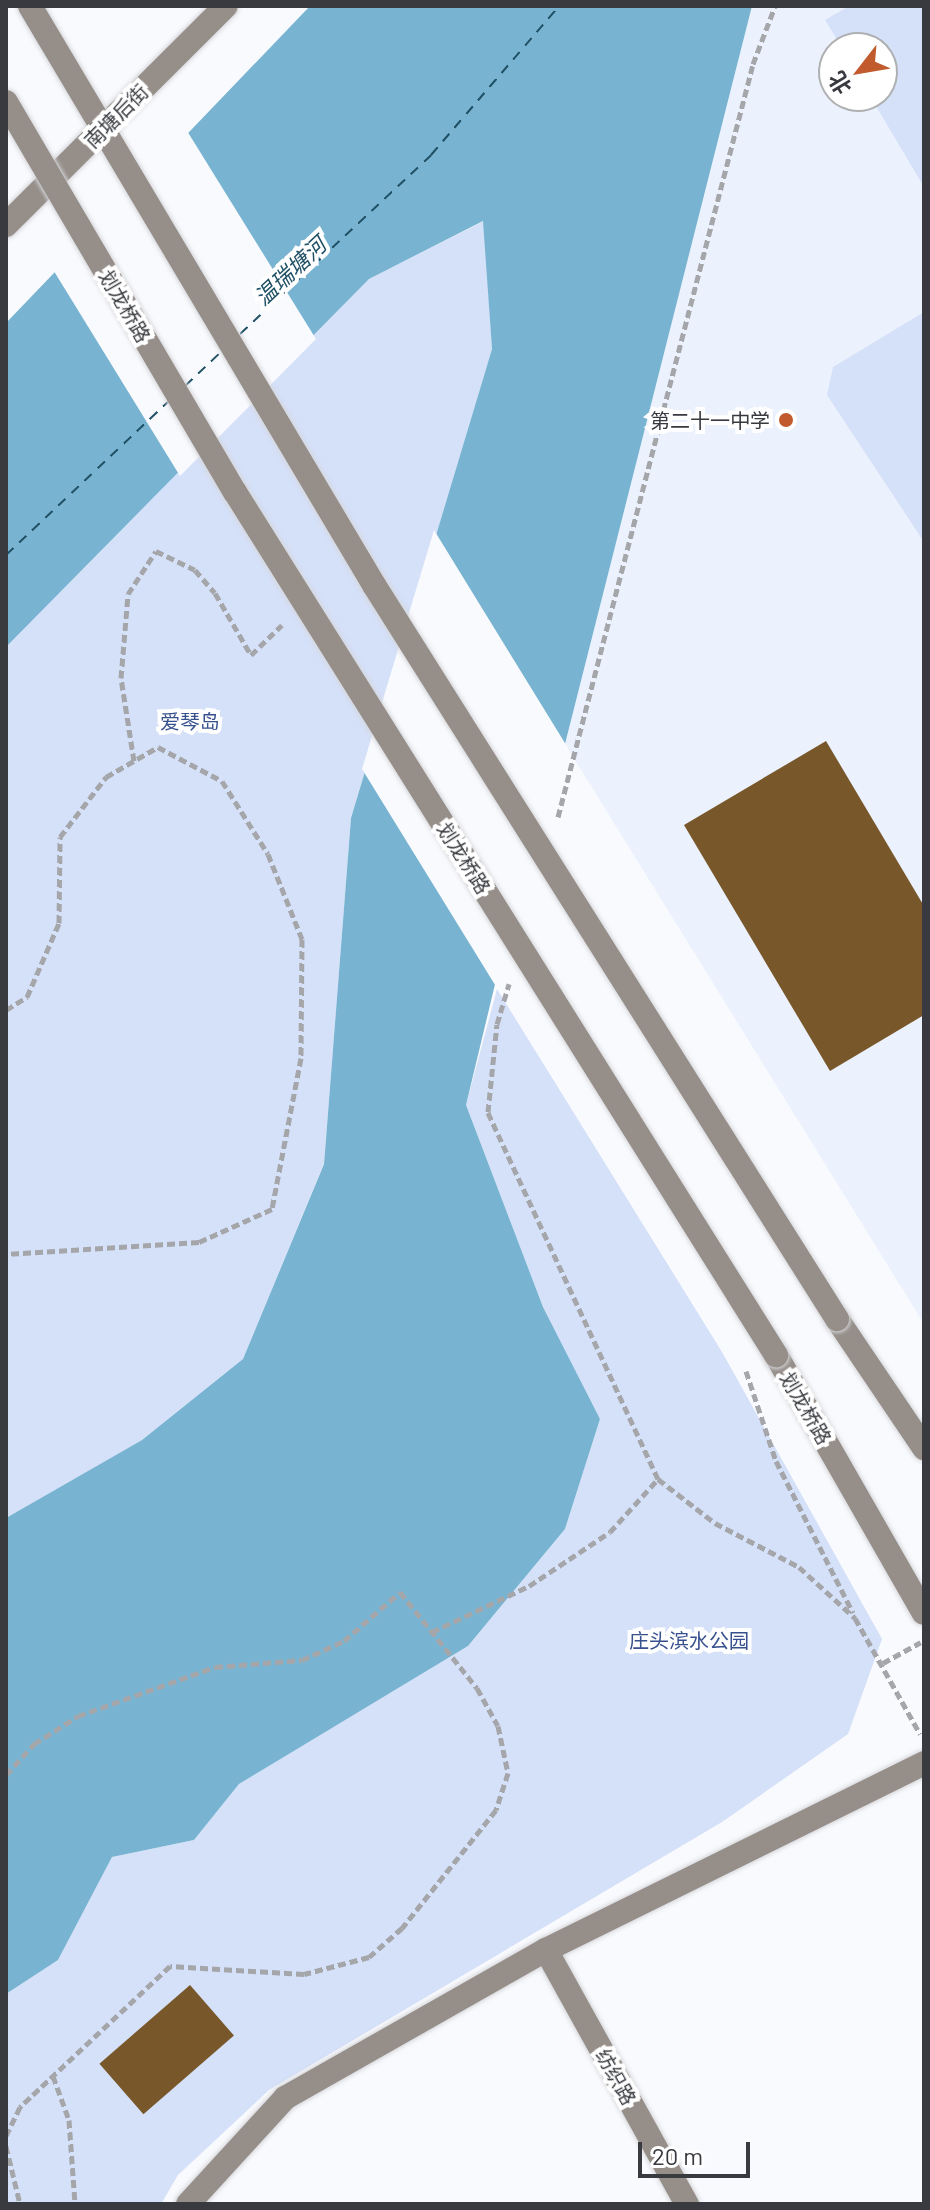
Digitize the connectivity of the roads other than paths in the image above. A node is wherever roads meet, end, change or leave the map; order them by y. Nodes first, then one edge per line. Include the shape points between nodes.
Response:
1 (30, 6) edge
2 (226, 6) edge
3 (6, 102) edge
4 (6, 225) edge
5 (924, 1448) edge
6 (924, 1613) edge
7 (924, 1763) edge
8 (546, 1950) junction
9 (188, 2204) edge
10 (687, 2204) edge

1 - 5 main road, bridge via 366,572 837,1319
2 - 4 main road, 南塘后街
3 - 6 main road, 划龙桥路, bridge via 243,505 776,1355
7 - 8 main road
8 - 9 main road via 285,2098
8 - 10 main road, 纺织路

